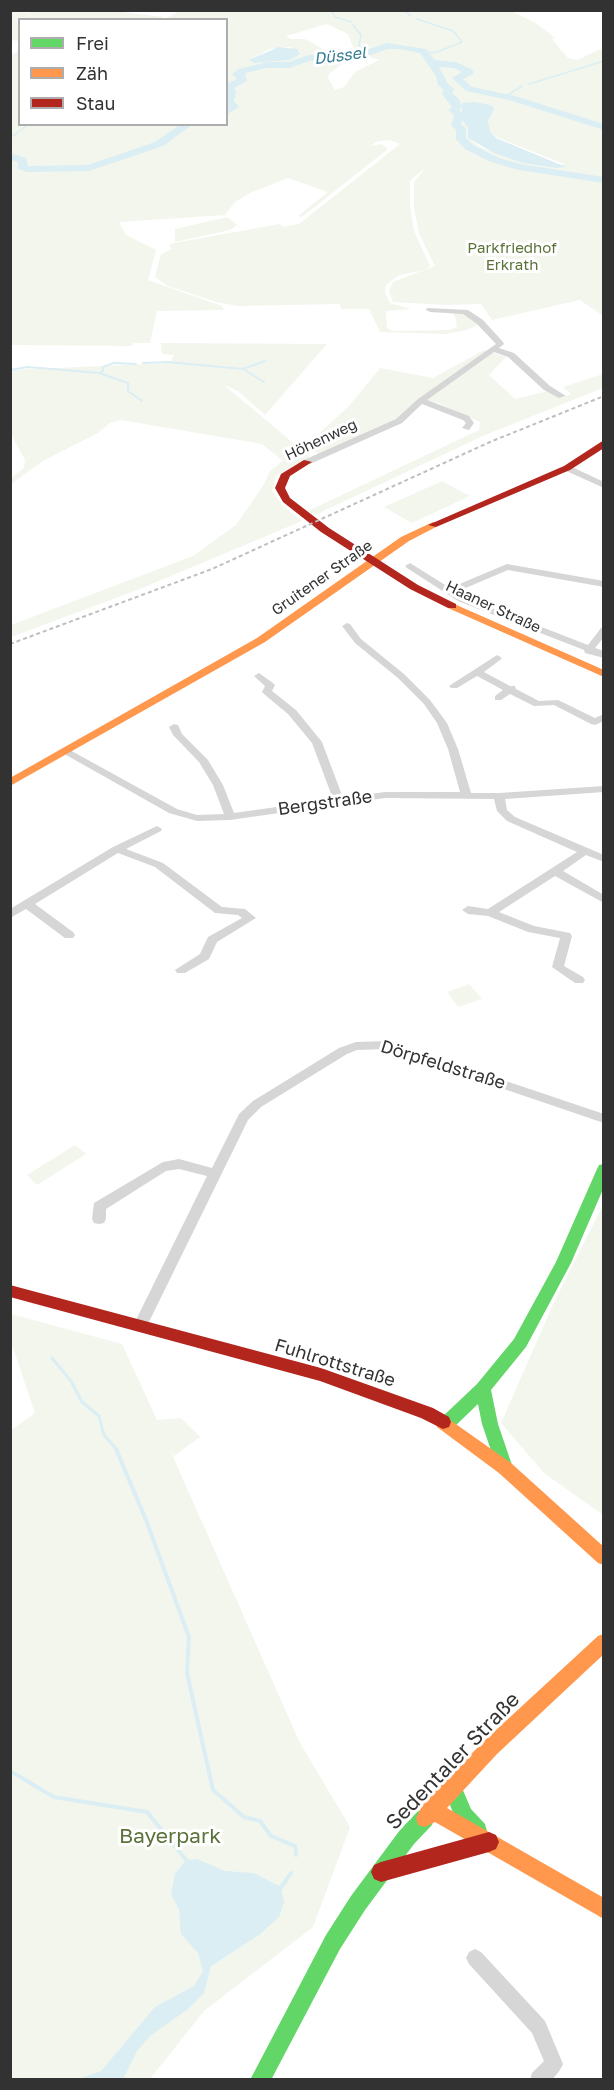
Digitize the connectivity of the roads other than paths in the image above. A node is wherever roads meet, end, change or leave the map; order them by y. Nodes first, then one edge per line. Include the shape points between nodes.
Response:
1 (430, 310) dead end
2 (494, 349) junction
3 (562, 396) dead end
4 (422, 401) junction
5 (466, 428) dead end
6 (603, 443) edge
7 (308, 462) joint
8 (567, 468) junction
9 (603, 486) edge
10 (405, 539) junction
11 (349, 546) junction
12 (372, 562) junction
13 (410, 566) dead end
14 (394, 576) junction
15 (603, 584) edge
16 (341, 586) junction
17 (448, 592) junction
18 (347, 626) dead end
19 (603, 630) edge
20 (588, 651) junction
21 (603, 656) edge
22 (497, 658) dead end
23 (477, 672) junction
24 (603, 674) edge
25 (259, 676) dead end
26 (454, 686) dead end
27 (512, 688) junction
28 (498, 698) dead end
29 (603, 717) edge
30 (174, 727) dead end
31 (64, 751) junction
32 (10, 783) edge
33 (603, 789) edge
34 (466, 795) junction
35 (500, 796) junction
36 (339, 801) junction
37 (230, 817) junction
38 (158, 829) dead end
39 (117, 849) junction
40 (585, 852) junction
41 (603, 859) edge
42 (556, 871) junction
43 (603, 900) edge
44 (27, 904) junction
45 (258, 908) dead end
46 (468, 910) dead end
47 (490, 913) junction
48 (10, 914) edge
49 (246, 915) junction
50 (69, 935) dead end
51 (181, 970) dead end
52 (579, 980) dead end
53 (603, 1119) edge
54 (603, 1169) edge
55 (213, 1173) junction
56 (99, 1219) dead end
57 (10, 1291) edge
58 (140, 1326) junction
59 (483, 1389) junction
60 (446, 1424) junction
61 (505, 1468) junction
62 (603, 1558) edge
63 (603, 1642) edge
64 (452, 1787) junction
65 (431, 1809) junction
66 (489, 1842) junction
67 (381, 1872) junction
68 (603, 1909) edge
69 (475, 1958) dead end
70 (260, 2079) edge
71 (538, 2079) edge

1 - 2 street via 457,309 469,314 500,342
2 - 3 street via 511,355 547,388
2 - 4 street, Höhenweg
4 - 5 street via 466,418 470,423
4 - 7 street, Höhenweg via 399,421
6 - 8 main road, Gruitener Straße
7 - 11 main road, Höhenweg via 286,474 280,488 282,495
8 - 9 street
8 - 10 main road, Gruitener Straße
10 - 11 main road via 373,547
10 - 12 main road, Gruitener Straße
11 - 12 main road, Höhenweg
12 - 14 main road, Haaner Straße
12 - 16 main road, Gruitener Straße
13 - 17 street
14 - 16 main road via 367,578
14 - 24 main road, Haaner Straße via 501,630
15 - 17 street via 507,567
16 - 31 main road, Gruitener Straße via 261,640
17 - 20 street
18 - 34 street via 432,709 453,748
19 - 20 street
20 - 21 street
22 - 23 street
23 - 26 street
23 - 27 street
25 - 36 street via 270,685 267,692 292,712 316,742
27 - 28 street
27 - 29 street via 537,704 555,702 595,722
30 - 37 street via 203,760
31 - 32 main road, Gruitener Straße
31 - 37 street, Bergstraße via 173,811 197,818
33 - 35 street, Bergstraße
34 - 35 street, Bergstraße
34 - 36 street, Bergstraße via 385,795
35 - 40 street via 502,811 510,819
36 - 37 street, Bergstraße
38 - 39 street
39 - 44 street
39 - 49 street via 159,865 219,910
40 - 41 street
40 - 42 street
42 - 43 street
42 - 47 street
44 - 48 street
44 - 50 street
45 - 49 street
46 - 47 street
47 - 52 street via 532,929 566,936 558,968
49 - 51 street via 250,918 212,940 206,956
53 - 55 street, Dörpfeldstraße via 387,1045 356,1046 343,1050 248,1112
54 - 59 main road via 544,1302 520,1343
55 - 56 street via 179,1164 163,1167 99,1208
55 - 58 street, Dörpfeldstraße
57 - 58 main road, Fuhlrottstraße
58 - 60 main road, Fuhlrottstraße via 360,1387
59 - 60 main road
59 - 61 main road
60 - 61 main road, Fuhlrottstraße
61 - 62 main road, Fuhlrottstraße
63 - 64 main road, Sedentaler Straße
64 - 65 main road, Sedentaler Straße
64 - 66 main road via 464,1816
65 - 66 main road
65 - 67 main road, Sedentaler Straße
66 - 67 main road
66 - 68 main road
67 - 70 main road, Sedentaler Straße via 333,1942
69 - 71 street via 538,2027 554,2064

